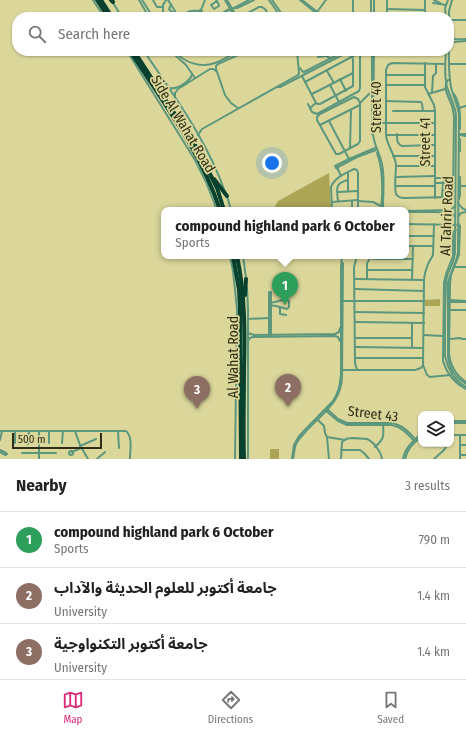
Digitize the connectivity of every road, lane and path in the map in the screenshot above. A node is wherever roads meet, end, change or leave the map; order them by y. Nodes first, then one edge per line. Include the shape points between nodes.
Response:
1 (93, 0) edge
2 (97, 0) edge
3 (101, 0) edge
4 (138, 0) edge
5 (142, 0) edge
6 (153, 0) edge
7 (167, 0) edge
8 (205, 0) edge
9 (226, 0) edge
10 (249, 0) edge
11 (254, 0) edge
12 (269, 0) edge
13 (301, 0) edge
14 (325, 0) edge
15 (353, 0) edge
16 (373, 0) edge
17 (387, 0) edge
18 (425, 0) edge
19 (448, 0) edge
20 (452, 0) edge
21 (112, 1) edge
22 (434, 1) edge
23 (273, 2) edge
24 (246, 3) junction
25 (171, 4) dead end
26 (446, 5) junction
27 (163, 7) junction
28 (233, 9) junction
29 (387, 9) junction
30 (425, 10) joint
31 (190, 11) edge
32 (201, 11) joint
33 (277, 11) edge
34 (449, 11) joint
35 (101, 12) edge
36 (105, 12) edge
37 (109, 12) edge
38 (119, 12) edge
39 (146, 12) edge
40 (150, 12) edge
41 (163, 12) edge
42 (227, 12) edge
43 (234, 12) edge
44 (252, 12) edge
45 (268, 12) edge
46 (280, 12) edge
47 (316, 12) joint
48 (353, 12) edge
49 (373, 12) edge
50 (387, 12) edge
51 (445, 12) joint
52 (454, 20) edge
53 (466, 20) edge
54 (454, 40) edge
55 (466, 40) edge
56 (130, 56) edge
57 (133, 56) edge
58 (137, 56) edge
59 (147, 56) edge
60 (176, 56) edge
61 (179, 56) edge
62 (230, 56) edge
63 (236, 56) edge
64 (296, 56) edge
65 (338, 56) joint
66 (352, 56) joint
67 (361, 56) edge
68 (373, 56) edge
69 (446, 56) edge
70 (449, 56) edge
71 (318, 57) dead end
72 (330, 59) junction
73 (182, 60) junction
74 (373, 62) junction
75 (193, 63) junction
76 (425, 63) junction
77 (436, 64) junction
78 (445, 64) junction
79 (449, 64) junction
80 (466, 64) edge
81 (204, 65) junction
82 (299, 66) junction
83 (188, 68) junction
84 (327, 70) junction
85 (207, 71) junction
86 (216, 72) junction
87 (353, 73) junction
88 (446, 73) junction
89 (450, 74) junction
90 (192, 75) junction
91 (386, 75) junction
92 (425, 75) junction
93 (302, 76) junction
94 (195, 78) junction
95 (340, 79) junction
96 (450, 80) junction
97 (446, 81) junction
98 (305, 82) junction
99 (334, 83) junction
100 (330, 85) junction
101 (386, 85) junction
102 (425, 85) junction
103 (168, 87) junction
104 (278, 87) junction
105 (445, 89) junction
106 (346, 90) junction
107 (372, 91) junction
108 (432, 92) junction
109 (453, 93) junction
110 (312, 94) junction
111 (428, 94) junction
112 (336, 96) junction
113 (175, 97) junction
114 (386, 101) junction
115 (339, 102) junction
116 (450, 102) junction
117 (316, 103) junction
118 (373, 103) junction
119 (454, 103) junction
120 (308, 104) dead end
121 (360, 104) junction
122 (466, 106) edge
123 (238, 108) junction
124 (310, 108) junction
125 (459, 108) junction
126 (373, 109) junction
127 (351, 110) junction
128 (435, 110) junction
129 (393, 111) dead end
130 (423, 111) junction
131 (457, 112) junction
132 (457, 118) junction
133 (329, 121) junction
134 (374, 123) junction
135 (386, 123) junction
136 (435, 123) junction
137 (454, 124) junction
138 (320, 125) junction
139 (459, 126) junction
140 (397, 134) junction
141 (435, 134) junction
142 (198, 135) junction
143 (386, 135) junction
144 (460, 135) junction
145 (466, 135) edge
146 (454, 142) junction
147 (458, 144) junction
148 (435, 145) junction
149 (350, 148) junction
150 (375, 149) junction
151 (345, 151) junction
152 (393, 156) junction
153 (435, 156) junction
154 (349, 159) junction
155 (456, 163) junction
156 (396, 166) junction
157 (435, 166) junction
158 (336, 167) junction
159 (459, 168) junction
160 (453, 169) junction
161 (348, 173) junction
162 (210, 175) junction
163 (341, 176) junction
164 (396, 177) junction
165 (435, 177) junction
166 (453, 178) junction
167 (382, 179) junction
168 (348, 180) junction
169 (382, 182) junction
170 (443, 182) junction
171 (446, 182) junction
172 (456, 182) junction
173 (435, 183) junction
174 (396, 186) junction
175 (435, 186) junction
176 (458, 186) junction
177 (466, 186) edge
178 (442, 190) junction
179 (358, 191) junction
180 (338, 192) junction
181 (348, 192) junction
182 (227, 196) junction
183 (435, 198) junction
184 (442, 198) junction
185 (453, 198) junction
186 (358, 200) junction
187 (338, 201) junction
188 (352, 201) junction
189 (371, 201) junction
190 (381, 201) junction
191 (457, 201) junction
192 (332, 202) junction
193 (456, 205) junction
194 (216, 207) edge
195 (219, 207) edge
196 (223, 207) edge
197 (230, 207) edge
198 (332, 207) edge
199 (352, 207) edge
200 (358, 207) edge
201 (379, 207) edge
202 (380, 207) edge
203 (384, 207) edge
204 (451, 210) junction
205 (409, 212) edge
206 (409, 212) edge
207 (465, 212) edge
208 (452, 213) junction
209 (458, 217) junction
210 (456, 219) junction
211 (409, 224) edge
212 (434, 224) junction
213 (457, 224) junction
214 (456, 230) junction
215 (409, 236) edge
216 (434, 236) junction
217 (457, 236) junction
218 (457, 241) junction
219 (409, 246) edge
220 (413, 246) junction
221 (433, 246) junction
222 (231, 259) edge
223 (234, 259) edge
224 (238, 259) edge
225 (243, 259) edge
226 (343, 259) edge
227 (356, 259) edge
228 (370, 259) edge
229 (374, 259) edge
230 (409, 259) edge
231 (412, 259) joint
232 (455, 267) junction
233 (466, 267) edge
234 (367, 270) junction
235 (412, 270) junction
236 (452, 274) junction
237 (449, 277) junction
238 (246, 279) junction
239 (355, 279) junction
240 (367, 279) junction
241 (412, 280) junction
242 (424, 280) junction
243 (355, 289) junction
244 (446, 289) junction
245 (424, 291) junction
246 (270, 292) dead end
247 (444, 293) junction
248 (449, 294) junction
249 (236, 295) junction
250 (342, 301) junction
251 (355, 301) junction
252 (424, 301) junction
253 (450, 301) junction
254 (466, 301) edge
255 (270, 304) junction
256 (275, 304) junction
257 (244, 305) junction
258 (280, 307) junction
259 (240, 308) junction
260 (450, 310) junction
261 (466, 310) edge
262 (355, 312) junction
263 (445, 312) junction
264 (424, 313) junction
265 (286, 315) dead end
266 (269, 318) junction
267 (248, 319) junction
268 (355, 322) junction
269 (412, 323) junction
270 (424, 323) junction
271 (341, 327) junction
272 (248, 333) junction
273 (337, 335) junction
274 (424, 335) junction
275 (270, 336) junction
276 (443, 336) junction
277 (355, 338) junction
278 (412, 338) junction
279 (450, 339) junction
280 (466, 339) edge
281 (248, 340) junction
282 (341, 342) junction
283 (355, 347) junction
284 (412, 348) junction
285 (423, 348) junction
286 (447, 348) junction
287 (448, 353) junction
288 (445, 356) junction
289 (450, 356) junction
290 (355, 358) junction
291 (423, 358) junction
292 (443, 361) junction
293 (424, 365) junction
294 (242, 369) junction
295 (342, 370) junction
296 (357, 370) junction
297 (450, 375) junction
298 (466, 386) edge
299 (326, 409) junction
300 (317, 419) junction
301 (454, 422) edge
302 (466, 422) edge
303 (383, 424) junction
304 (118, 430) junction
305 (1, 431) edge
306 (15, 431) junction
307 (29, 431) junction
308 (39, 431) junction
309 (49, 431) junction
310 (62, 431) junction
311 (75, 431) junction
312 (454, 435) edge
313 (460, 435) junction
314 (466, 435) edge
315 (327, 437) junction
316 (96, 438) dead end
317 (418, 438) edge
318 (0, 440) edge
319 (345, 440) junction
320 (415, 441) junction
321 (15, 443) dead end
322 (62, 443) dead end
323 (28, 444) dead end
324 (49, 444) dead end
325 (460, 445) junction
326 (466, 445) edge
327 (375, 446) junction
328 (81, 447) junction
329 (446, 447) edge
330 (119, 448) dead end
331 (341, 450) junction
332 (72, 452) dead end
333 (105, 452) dead end
334 (39, 453) junction
335 (56, 453) dead end
336 (22, 454) dead end
337 (460, 455) junction
338 (466, 455) edge
339 (437, 456) junction
340 (39, 459) edge
341 (88, 459) edge
342 (97, 459) edge
343 (130, 459) edge
344 (235, 459) edge
345 (240, 459) edge
346 (244, 459) edge
347 (248, 459) edge
348 (293, 459) edge
349 (329, 459) edge
350 (341, 459) edge
351 (369, 459) edge
352 (382, 459) edge
353 (404, 459) edge
354 (434, 459) edge
355 (440, 459) edge
356 (460, 459) edge

1 - 35 street
2 - 36 highway
3 - 37 highway
4 - 39 street
5 - 40 street
6 - 27 street via 158,7
7 - 25 street
7 - 27 street
8 - 32 street
9 - 28 street
10 - 24 street
11 - 24 street
12 - 23 street
13 - 47 street
14 - 47 street
15 - 48 street
16 - 49 street
17 - 29 street
18 - 30 street
19 - 26 street
20 - 34 street
21 - 38 street
22 - 26 street
23 - 33 street
23 - 46 street
24 - 28 street
26 - 51 street
27 - 41 street
28 - 42 street
28 - 43 street
29 - 30 street
29 - 50 street
31 - 32 street
34 - 51 street
44 - 45 street via 261,7
52 - 53 street
54 - 55 street
56 - 194 street, Side Al Wahat Road via 192,155
57 - 195 highway via 194,150 212,186
58 - 162 highway via 189,136
59 - 103 street, Side Al Wahat Road
60 - 73 street
61 - 73 street
62 - 81 street
63 - 86 street via 218,65
64 - 82 street
65 - 72 street
65 - 93 street
66 - 84 street
66 - 87 street
67 - 115 street via 360,89
68 - 74 street
69 - 78 street, Al Tahrir Road
70 - 79 street, Al Tahrir Road
71 - 72 street via 327,56
72 - 82 street via 305,72
73 - 75 street
73 - 83 street
74 - 107 street
74 - 118 street
75 - 81 street
75 - 83 street
76 - 77 street, Street 40
76 - 91 street, Street 40 via 392,63 387,67
76 - 92 street, Street 41
77 - 78 street, Street 40
77 - 108 street
78 - 88 street, Al Tahrir Road
79 - 80 street
79 - 89 street, Al Tahrir Road
81 - 85 street
82 - 104 street via 297,76
83 - 90 street
84 - 98 street
84 - 99 street
85 - 86 street via 212,68
85 - 94 street
86 - 123 street via 226,97
87 - 95 street
87 - 106 street via 353,86
88 - 89 street
88 - 97 street, Al Tahrir Road
89 - 96 street, Al Tahrir Road
90 - 94 street
90 - 103 street via 189,80 175,88
91 - 92 street
91 - 101 street, Street 40
92 - 102 street, Street 41
93 - 98 street
93 - 104 street
94 - 113 street via 177,90
95 - 99 street
95 - 106 street
96 - 97 street
96 - 109 street, Al Tahrir Road
97 - 105 street
97 - 119 street, Al Tahrir Road
98 - 110 street
99 - 100 street
100 - 110 street
100 - 112 street
101 - 102 street
101 - 114 street, Street 40
102 - 111 street, Street 41
103 - 113 street, Side Al Wahat Road
104 - 123 street
105 - 108 street
105 - 116 street
106 - 112 street
107 - 118 street
107 - 121 street
108 - 111 street
109 - 125 street
109 - 131 street, Al Tahrir Road
110 - 117 street
111 - 128 street, Street 41
112 - 115 street
112 - 117 street via 320,104
113 - 142 street, Side Al Wahat Road
114 - 130 street via 420,102
114 - 135 street, Street 40
115 - 124 street via 317,114
116 - 119 street
116 - 137 street
117 - 124 street
118 - 126 street
119 - 131 street, Al Tahrir Road
120 - 124 street
121 - 127 street
121 - 138 street via 356,97 352,98 320,114 317,119
121 - 149 street via 360,141
122 - 125 street
123 - 142 street via 202,128
125 - 139 street
126 - 134 street
126 - 150 street via 372,137
127 - 133 street
127 - 149 street
128 - 130 street
128 - 136 street, Street 41
129 - 130 street
131 - 132 street, Al Tahrir Road
132 - 137 street
132 - 139 street, Al Tahrir Road
132 - 147 street, Al Tahrir Road
133 - 138 street
133 - 151 street
134 - 135 street
134 - 167 street
135 - 136 street
135 - 143 street, Street 40
136 - 141 street, Street 41
137 - 146 street
138 - 151 street via 336,154
139 - 144 street
139 - 147 street, Al Tahrir Road
140 - 141 street
140 - 143 street
140 - 148 street via 398,142 402,146
141 - 148 street, Street 41
142 - 182 street, Side Al Wahat Road via 208,151
143 - 152 street, Street 40
144 - 145 street
144 - 147 street
146 - 147 street
146 - 160 street
147 - 155 street, Al Tahrir Road
147 - 159 street
148 - 153 street, Street 41
149 - 151 street
150 - 154 street
150 - 158 street
150 - 167 street via 381,165
151 - 154 street
152 - 153 street
152 - 156 street, Street 40
153 - 157 street, Street 41
154 - 158 street
155 - 160 street
155 - 172 street, Al Tahrir Road
156 - 157 street
156 - 164 street, Street 40
157 - 165 street, Street 41
158 - 163 street
159 - 172 street, Al Tahrir Road
159 - 176 street
160 - 166 street
161 - 163 street
161 - 168 street
161 - 179 street via 354,169 358,172
162 - 182 highway
162 - 196 highway
163 - 192 street via 332,184
164 - 165 street
164 - 174 street, Street 40
165 - 166 street
165 - 173 street, Street 41
166 - 172 street
167 - 169 street
168 - 180 street via 339,184
168 - 181 street
169 - 190 street
169 - 203 street
170 - 171 street
170 - 173 street
170 - 178 street
171 - 172 street
171 - 178 street via 446,189
172 - 176 street, Al Tahrir Road
172 - 185 street
173 - 175 street, Street 41
174 - 175 street
174 - 183 street via 396,193 402,198
175 - 183 street, Street 41
176 - 177 street
176 - 191 street via 460,196
178 - 184 street
179 - 181 street
179 - 186 street
180 - 181 street
180 - 187 street
182 - 197 street, Side Al Wahat Road
183 - 184 street
184 - 185 street
185 - 191 street
186 - 188 street
186 - 189 street
186 - 200 street
187 - 188 street
187 - 192 street
188 - 199 street
189 - 190 street
189 - 201 street
190 - 202 street
191 - 193 street, Al Tahrir Road
191 - 207 street via 462,208 460,211
191 - 209 street, Al Tahrir Road
192 - 198 street
193 - 204 street
193 - 210 street, Al Tahrir Road
204 - 205 street
204 - 208 street
206 - 208 street
207 - 209 street via 460,213
208 - 210 street
209 - 213 street, Al Tahrir Road
210 - 213 street, Al Tahrir Road
211 - 212 street
212 - 213 street
212 - 216 street
213 - 214 street, Al Tahrir Road
213 - 217 street, Al Tahrir Road
213 - 232 street via 460,226 459,253
214 - 217 street, Al Tahrir Road
214 - 247 street via 453,232 453,256 445,278
215 - 216 street
216 - 221 street
217 - 218 street, Al Tahrir Road
218 - 237 street, Al Tahrir Road via 457,257
218 - 244 street, Al Tahrir Road via 455,256 447,275
219 - 220 street
220 - 221 street
220 - 231 street
221 - 242 street via 433,255
222 - 249 street
223 - 259 highway, Al Wahat Road
224 - 257 highway, Al Wahat Road
225 - 238 street
226 - 250 street
227 - 239 street
228 - 234 street
229 - 230 street
231 - 235 street
232 - 233 street
232 - 236 street
234 - 235 street
234 - 240 street
235 - 241 street
236 - 237 street
236 - 248 street
237 - 248 street, Al Tahrir Road
238 - 257 highway
238 - 267 street
239 - 240 street
239 - 243 street
240 - 241 street
241 - 242 street
242 - 245 street
243 - 245 street
243 - 251 street
244 - 247 street
244 - 263 street, Al Tahrir Road
245 - 252 street
246 - 255 street
247 - 263 street
248 - 253 street
248 - 263 street, Al Tahrir Road
249 - 259 highway
249 - 344 street
250 - 251 street
250 - 271 street
250 - 295 street
251 - 252 street
251 - 262 street
252 - 264 street
253 - 254 street
253 - 260 street
255 - 256 street
255 - 266 street
255 - 275 street
256 - 258 street
256 - 258 street via 289,300 288,309
257 - 294 highway, Al Wahat Road
258 - 265 street via 280,314
259 - 294 highway, Al Wahat Road
260 - 261 street
260 - 263 street
260 - 279 street
262 - 264 street
262 - 268 street
263 - 276 street
263 - 286 street, Al Tahrir Road
264 - 270 street
266 - 267 street
266 - 275 street
267 - 272 street
268 - 269 street
268 - 277 street
269 - 270 street
269 - 278 street
270 - 274 street
271 - 273 street
271 - 282 street
272 - 275 street
272 - 281 street
273 - 275 street
273 - 282 street
274 - 276 street
274 - 285 street
275 - 281 street via 252,337
276 - 292 street
277 - 278 street
277 - 283 street
278 - 284 street
279 - 280 street
279 - 289 street
281 - 347 street
282 - 299 street via 339,388
283 - 284 street
283 - 290 street
284 - 285 street
285 - 291 street
286 - 287 street, Al Tahrir Road
286 - 288 street, Al Tahrir Road
287 - 289 street
287 - 298 street, Al Tahrir Road via 454,373
288 - 292 street
288 - 298 street, Al Tahrir Road via 453,376
289 - 298 street via 451,364
290 - 291 street
290 - 296 street
291 - 293 street
292 - 297 street
293 - 296 street via 415,370
293 - 297 street via 428,376
294 - 345 highway, Al Wahat Road
294 - 346 highway, Al Wahat Road
295 - 296 street
295 - 299 street via 340,391
297 - 298 street via 455,382
299 - 300 street
299 - 303 street, Street 43 via 338,421 347,425
299 - 348 street via 296,441 292,451
300 - 315 street via 324,426
300 - 348 street via 298,441
301 - 302 street
303 - 320 street, Street 43 via 402,426
303 - 327 street via 383,438
304 - 311 street
304 - 330 street
304 - 343 street via 126,431 130,436
305 - 306 street
305 - 318 street
306 - 307 street
306 - 321 street
307 - 308 street
307 - 323 street
308 - 309 street
308 - 334 street
309 - 310 street
309 - 324 street
310 - 311 street
310 - 322 street
311 - 328 street
312 - 313 street
313 - 314 street
313 - 325 street
315 - 319 street
315 - 349 street
316 - 328 street
317 - 320 street
319 - 327 street via 366,439
319 - 331 street
320 - 353 street
325 - 326 street
325 - 337 street
327 - 352 street
328 - 332 street
328 - 341 street
329 - 339 street
331 - 350 street
331 - 351 street via 360,450
333 - 342 street
334 - 335 street
334 - 336 street
334 - 340 street
337 - 338 street
337 - 356 street
339 - 354 street
339 - 355 street

